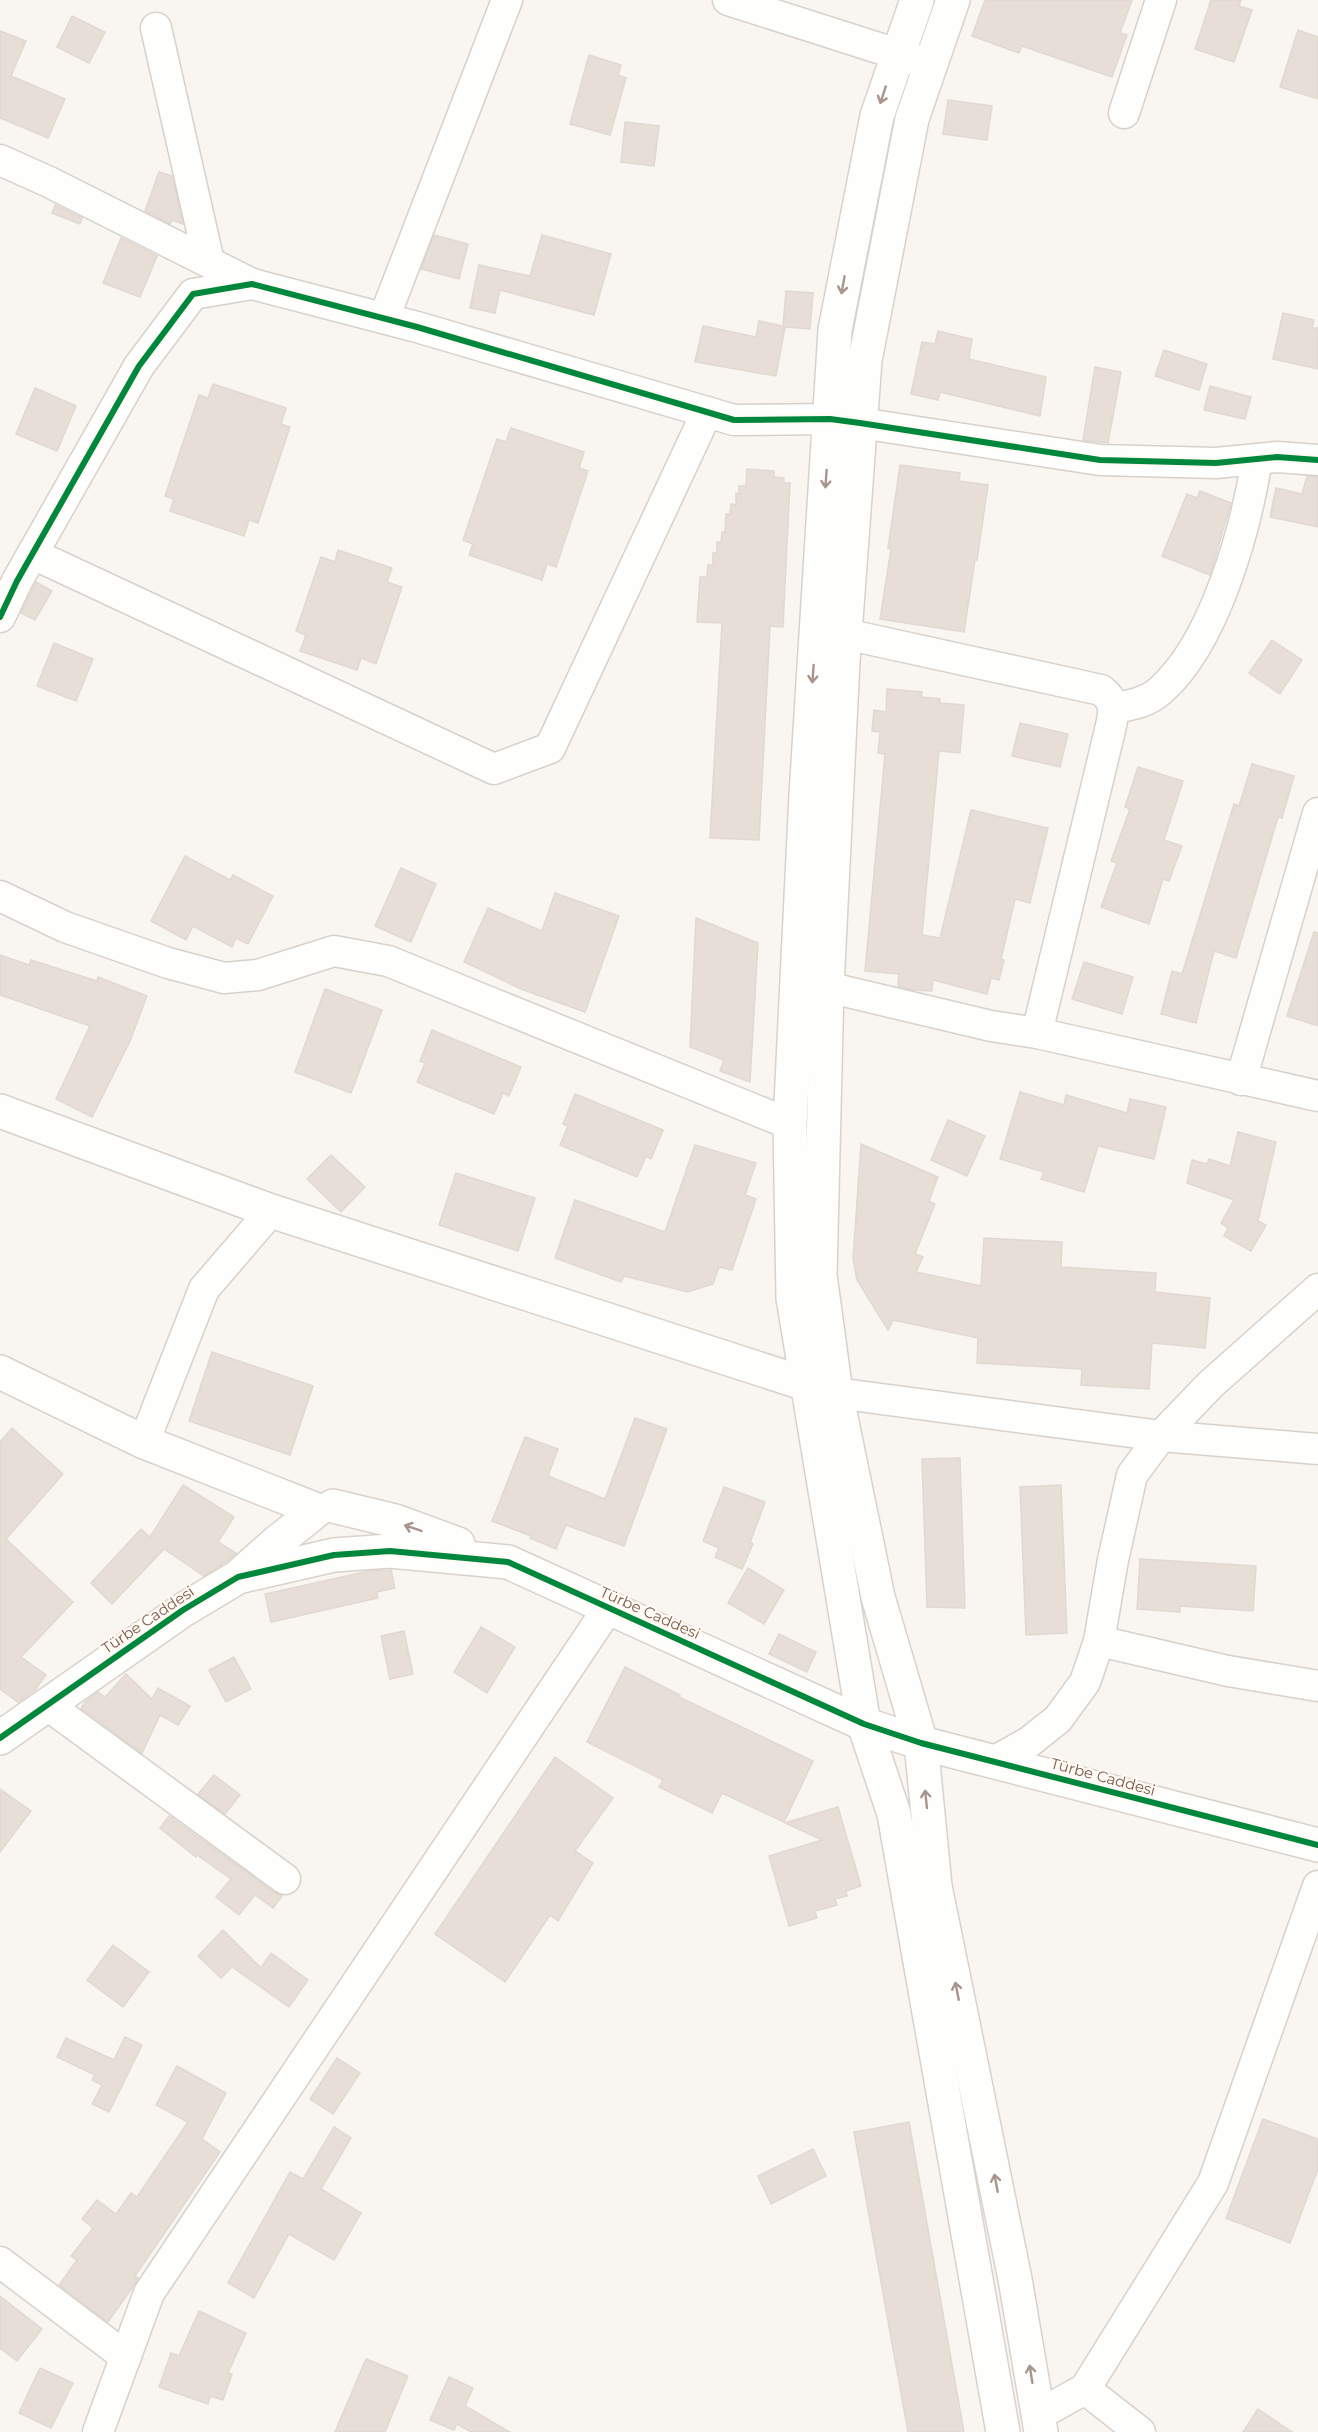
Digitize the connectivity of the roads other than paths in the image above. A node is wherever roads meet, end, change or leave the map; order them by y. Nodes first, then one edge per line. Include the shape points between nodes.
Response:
1 (507, 0) edge
2 (728, 0) edge
3 (917, 0) edge
4 (952, 0) edge
5 (1161, 0) edge
6 (156, 28) dead end
7 (897, 55) junction
8 (930, 64) junction
9 (1124, 113) dead end
10 (0, 160) edge
11 (209, 262) junction
12 (252, 284) junction
13 (384, 318) junction
14 (707, 412) junction
15 (845, 421) junction
16 (1257, 459) junction
17 (1318, 459) edge
18 (33, 554) junction
19 (9, 578) edge
20 (0, 617) edge
21 (845, 634) junction
22 (1115, 708) junction
23 (1318, 813) edge
24 (0, 896) edge
25 (797, 974) junction
26 (827, 987) junction
27 (1037, 1033) junction
28 (1241, 1080) junction
29 (1318, 1096) edge
30 (0, 1111) edge
31 (790, 1124) junction
32 (271, 1211) junction
33 (1318, 1289) edge
34 (0, 1372) edge
35 (821, 1388) junction
36 (1161, 1436) junction
37 (144, 1442) junction
38 (1318, 1449) edge
39 (320, 1510) junction
40 (334, 1555) junction
41 (508, 1562) junction
42 (238, 1577) junction
43 (609, 1607) junction
44 (1100, 1641) junction
45 (1318, 1686) edge
46 (46, 1704) junction
47 (864, 1724) junction
48 (0, 1738) edge
49 (921, 1743) junction
50 (995, 1761) junction
51 (1318, 1845) edge
52 (285, 1879) dead end
53 (1318, 1886) edge
54 (0, 2262) edge
55 (126, 2356) junction
56 (1085, 2389) junction
57 (1039, 2423) edge
58 (98, 2432) edge
59 (1003, 2432) edge
60 (1140, 2432) edge

1 - 13 street
2 - 7 street
3 - 7 main road
4 - 8 main road
5 - 9 street
6 - 11 street
7 - 8 street
7 -> 15 main road via 876,116 835,330
8 - 15 main road via 912,119 865,360
10 - 11 street
11 - 12 street
12 - 13 street
12 - 18 street via 193,294 139,366
13 - 14 street
14 - 15 street via 734,420
14 - 18 street via 550,748 494,769
15 - 16 street via 1100,460 1216,463
15 - 21 main road
15 -> 25 main road via 806,795
16 - 17 street
16 - 22 street via 1242,537 1207,626 1185,664 1160,691 1141,703
18 - 19 street
19 - 20 street
21 - 22 street via 1101,690
21 - 26 main road
22 - 27 street
23 - 28 street
24 - 31 street via 65,927 168,963 225,978 258,975 334,951 388,961
25 - 26 street
25 - 31 main road
26 - 27 street via 991,1026
26 - 35 main road
27 - 28 street
28 - 29 street
30 - 32 main road
31 - 35 main road via 793,1298
32 - 35 main road
32 - 37 street via 204,1289
33 - 36 street via 1211,1384
34 - 37 main road
35 - 36 street
35 - 47 main road
35 - 49 main road
36 - 38 street
36 - 44 street via 1132,1475
37 - 39 main road
39 - 40 main road via 306,1531 308,1539 318,1551
41 -> 39 main road via 395,1521
39 - 42 main road
40 - 41 main road, Türbe Caddesi via 408,1551
40 - 42 main road, Türbe Caddesi
41 - 43 main road, Türbe Caddesi
42 - 46 main road, Türbe Caddesi
43 - 47 main road, Türbe Caddesi
43 - 55 street via 149,2293
44 - 45 street via 1228,1671
44 - 50 street via 1085,1682 1058,1719 1029,1742
46 - 48 main road, Türbe Caddesi
46 - 52 street
47 - 49 main road, Türbe Caddesi
47 - 59 main road via 894,1814
49 - 50 main road, Türbe Caddesi
57 -> 49 main road via 1015,2279 936,1886
50 - 51 main road, Türbe Caddesi
53 - 56 street via 1213,2183
54 - 55 street
55 - 58 street
56 - 57 street
56 - 60 street

